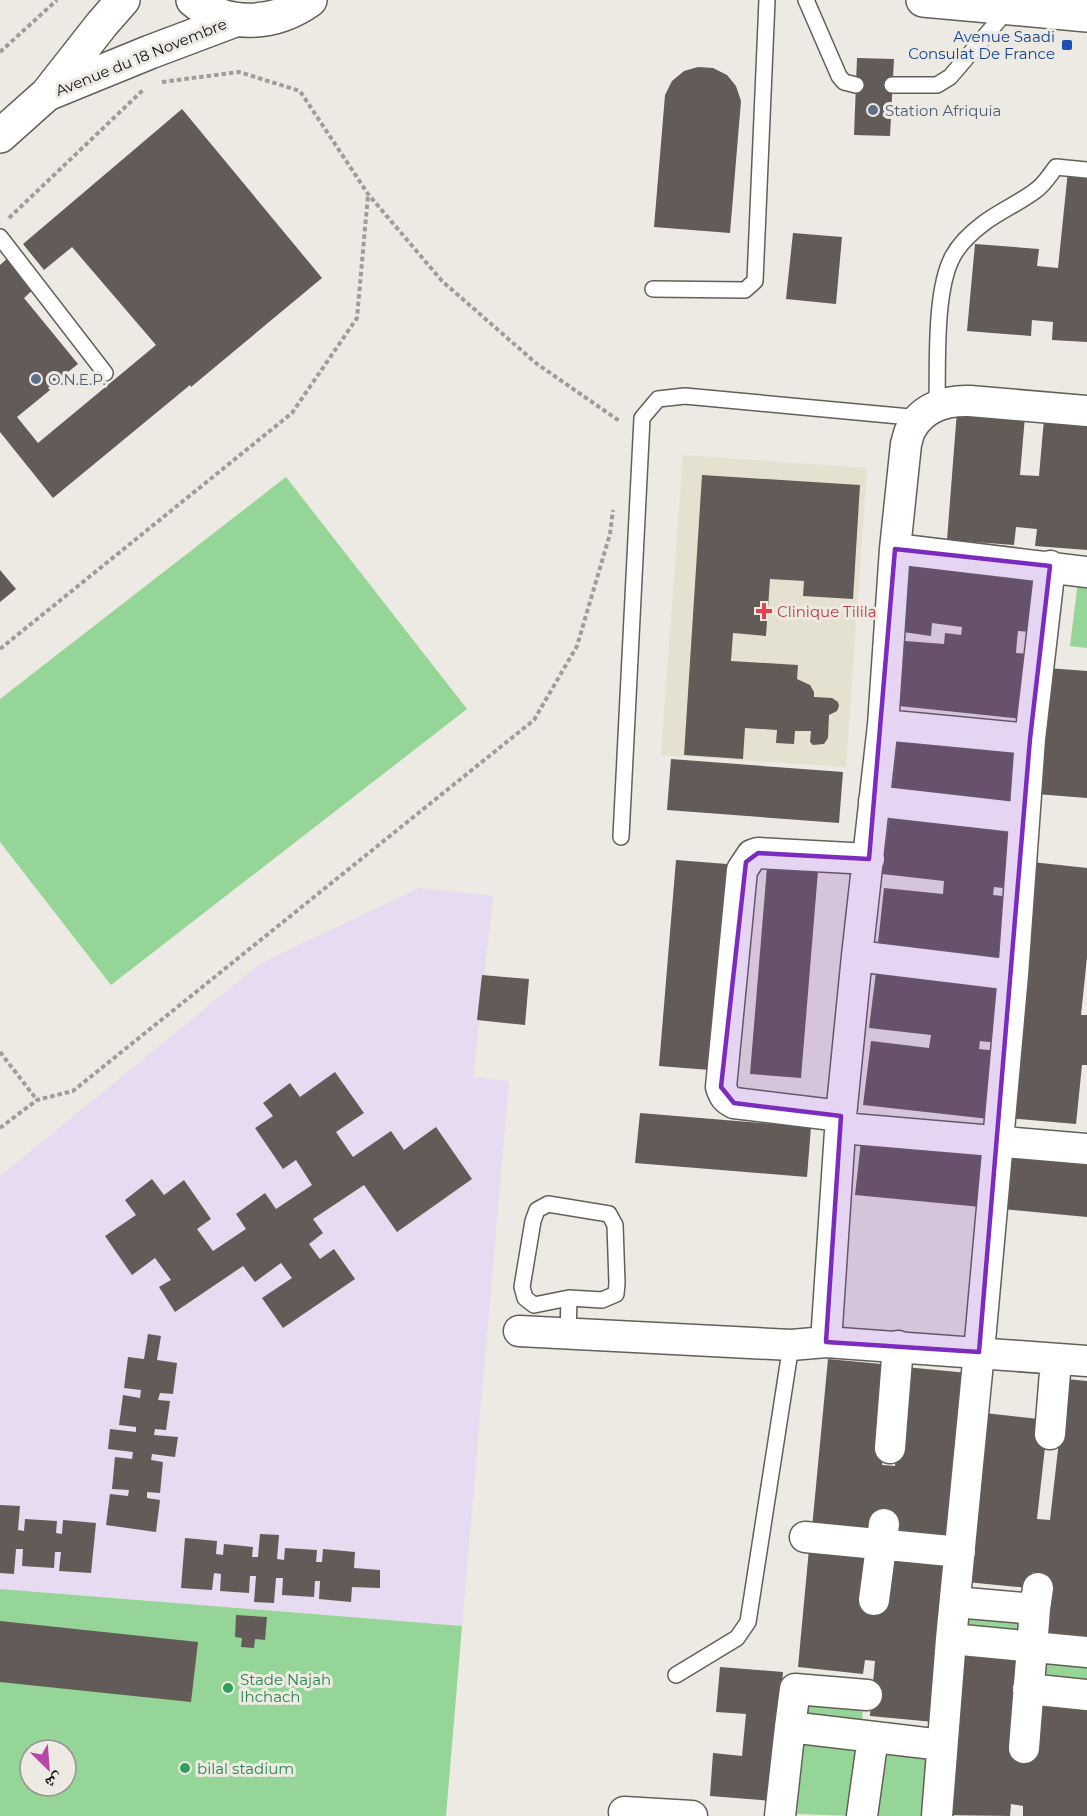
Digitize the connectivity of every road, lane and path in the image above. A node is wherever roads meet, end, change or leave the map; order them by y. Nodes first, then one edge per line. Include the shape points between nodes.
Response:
1 (57, 0) edge
2 (123, 0) edge
3 (193, 0) edge
4 (310, 0) edge
5 (768, 0) edge
6 (806, 0) edge
7 (923, 0) edge
8 (1010, 8) junction
9 (1087, 15) edge
10 (235, 20) junction
11 (0, 52) edge
12 (160, 82) dead end
13 (149, 84) dead end
14 (856, 85) dead end
15 (892, 85) dead end
16 (47, 94) junction
17 (0, 136) edge
18 (1087, 170) edge
19 (368, 194) junction
20 (8, 219) dead end
21 (0, 237) edge
22 (653, 289) dead end
23 (105, 373) dead end
24 (1087, 411) edge
25 (929, 412) junction
26 (621, 422) dead end
27 (614, 501) dead end
28 (895, 549) junction
29 (1050, 566) junction
30 (1087, 572) edge
31 (0, 649) edge
32 (883, 724) junction
33 (1030, 739) junction
34 (874, 801) junction
35 (1024, 818) junction
36 (621, 837) dead end
37 (869, 859) junction
38 (857, 956) junction
39 (1013, 975) junction
40 (0, 1052) edge
41 (37, 1100) junction
42 (841, 1122) junction
43 (0, 1128) edge
44 (998, 1141) junction
45 (1087, 1149) edge
46 (569, 1298) junction
47 (519, 1331) dead end
48 (568, 1334) junction
49 (826, 1342) junction
50 (791, 1345) junction
51 (898, 1346) junction
52 (979, 1352) junction
53 (1056, 1360) junction
54 (1087, 1361) edge
55 (1050, 1434) dead end
56 (890, 1448) dead end
57 (882, 1534) junction
58 (805, 1537) dead end
59 (960, 1552) junction
60 (874, 1600) dead end
61 (955, 1602) junction
62 (951, 1639) junction
63 (1032, 1647) junction
64 (1087, 1652) edge
65 (676, 1675) dead end
66 (1028, 1689) junction
67 (1087, 1695) edge
68 (790, 1728) junction
69 (868, 1737) junction
70 (942, 1744) junction
71 (1024, 1748) dead end
72 (624, 1812) dead end
73 (692, 1816) edge
74 (780, 1816) edge
75 (862, 1816) edge
76 (937, 1816) edge

1 - 11 path
2 - 16 street, Avenue du 18 Novembre
3 - 10 street via 203,9
4 - 10 street via 296,10 266,20
5 - 22 lane via 755,281 745,290
6 - 14 lane via 839,76
7 - 8 street
8 - 9 street
8 - 15 lane via 950,77 931,86
10 - 16 street, Avenue du 18 Novembre
12 - 19 path via 239,72 300,91
13 - 20 path
16 - 17 street, Avenue du 18 Novembre
18 - 25 lane via 1056,167 1036,191 983,224 960,244 947,272 940,304
19 - 26 path via 442,281 537,364
19 - 31 path via 357,318 292,414
21 - 23 lane
24 - 25 street via 952,400
25 - 28 street via 910,429 906,444
25 - 36 lane via 685,396 658,399 642,418
27 - 41 path via 610,534 578,646 534,720 73,1091
28 - 29 street
28 - 32 street
29 - 30 street
29 - 33 street
32 - 33 street
32 - 34 street
33 - 35 street
34 - 35 street
34 - 37 street
35 - 39 street
37 - 38 street
37 - 42 street via 758,853 742,870 723,1093 734,1103
38 - 39 street
38 - 42 street
39 - 44 street
40 - 41 path
41 - 43 path
42 - 44 street
42 - 49 street
44 - 45 street
44 - 52 street
46 - 46 lane via 602,1300 616,1294 615,1225 609,1214 602,1211 548,1204 537,1210 533,1221 522,1287 525,1298 534,1305
46 - 48 lane
47 - 48 street
48 - 50 street
49 - 50 street
49 - 51 street
50 - 65 lane via 748,1622 737,1638
51 - 52 street
51 - 56 street
52 - 53 street
52 - 59 street
53 - 54 street
53 - 55 street
57 - 58 street
57 - 59 street
57 - 60 street
59 - 61 street
61 - 62 street
61 - 63 street via 1037,1599
62 - 63 street
62 - 70 street
63 - 64 street
63 - 66 street
66 - 67 street
66 - 71 street
68 - 69 street
68 - 69 street via 795,1689 868,1686
68 - 74 street
69 - 70 street
69 - 75 street
70 - 76 street
72 - 73 street

